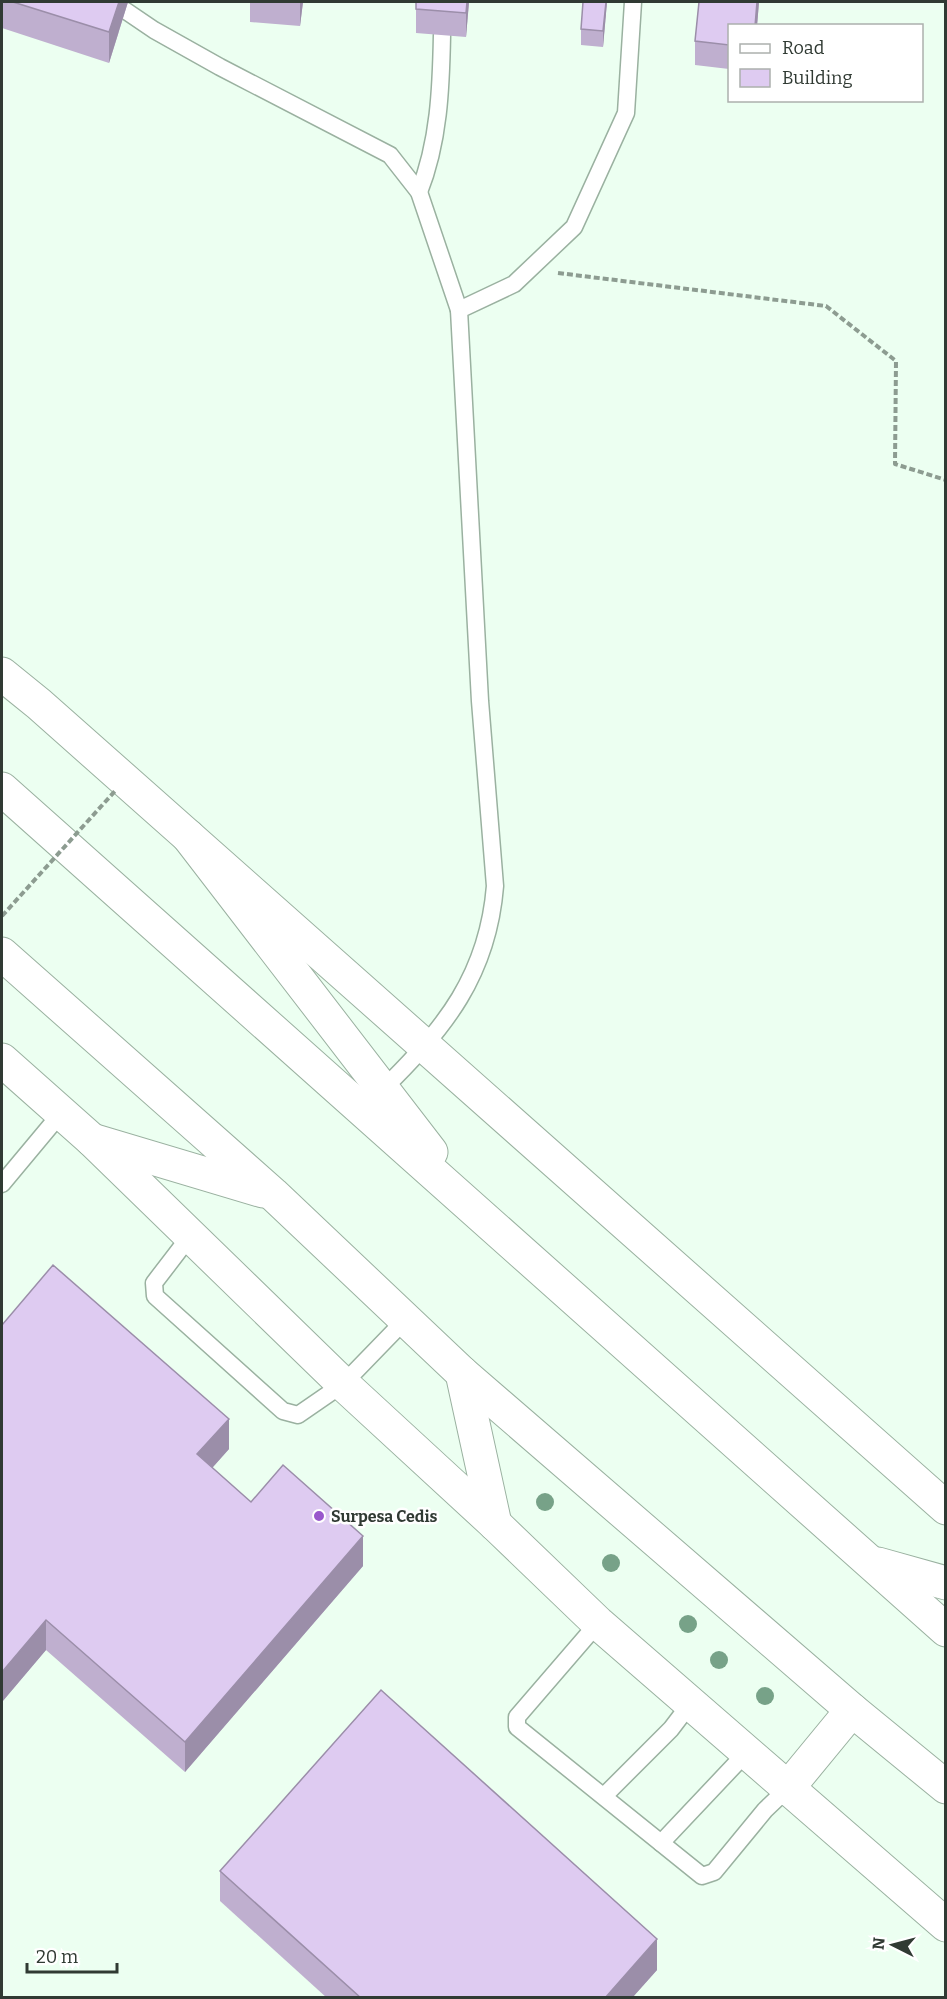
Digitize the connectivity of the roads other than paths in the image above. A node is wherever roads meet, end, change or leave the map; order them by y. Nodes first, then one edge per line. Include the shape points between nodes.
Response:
1 (633, 2) edge
2 (126, 11) dead end
3 (442, 35) dead end
4 (419, 192) junction
5 (459, 310) junction
6 (2, 674) edge
7 (2, 789) edge
8 (188, 836) junction
9 (2, 954) edge
10 (425, 1046) junction
11 (4, 1068) edge
12 (383, 1089) junction
13 (62, 1112) junction
14 (92, 1140) junction
15 (2, 1184) edge
16 (273, 1194) junction
17 (480, 1215) junction
18 (190, 1236) junction
19 (406, 1319) junction
20 (462, 1373) junction
21 (343, 1384) junction
22 (945, 1508) edge
23 (495, 1524) junction
24 (869, 1562) junction
25 (945, 1583) edge
26 (598, 1623) junction
27 (945, 1630) edge
28 (690, 1704) junction
29 (852, 1710) junction
30 (746, 1753) junction
31 (945, 1787) edge
32 (788, 1789) junction
33 (604, 1796) junction
34 (661, 1843) junction
35 (945, 1925) edge

1 - 5 lane via 626,113 574,227 513,284
2 - 4 lane via 220,67 390,155
3 - 4 lane via 433,149
4 - 5 lane
5 - 10 lane via 480,701 495,886 493,916 482,953 466,989
6 - 8 main road
7 - 17 main road
8 - 10 main road
8 - 12 main road
9 - 16 main road
10 - 12 lane
10 - 22 main road
11 - 13 main road
12 - 17 main road
13 - 14 main road
13 - 15 lane
14 - 16 main road
14 - 18 main road
16 - 19 main road
17 - 24 main road
18 - 21 main road
18 - 21 lane via 154,1283 155,1296 283,1411 298,1415
19 - 20 main road
19 - 21 lane
20 - 23 main road
20 - 29 main road
21 - 23 main road
23 - 26 main road
24 - 25 main road
24 - 27 main road
26 - 28 main road
26 - 33 lane via 517,1717 517,1727
28 - 30 main road
28 - 33 lane via 671,1729
29 - 31 main road
29 - 32 main road
30 - 32 main road
30 - 34 lane
32 - 34 lane via 765,1810 714,1872 702,1876
32 - 35 main road
33 - 34 lane

